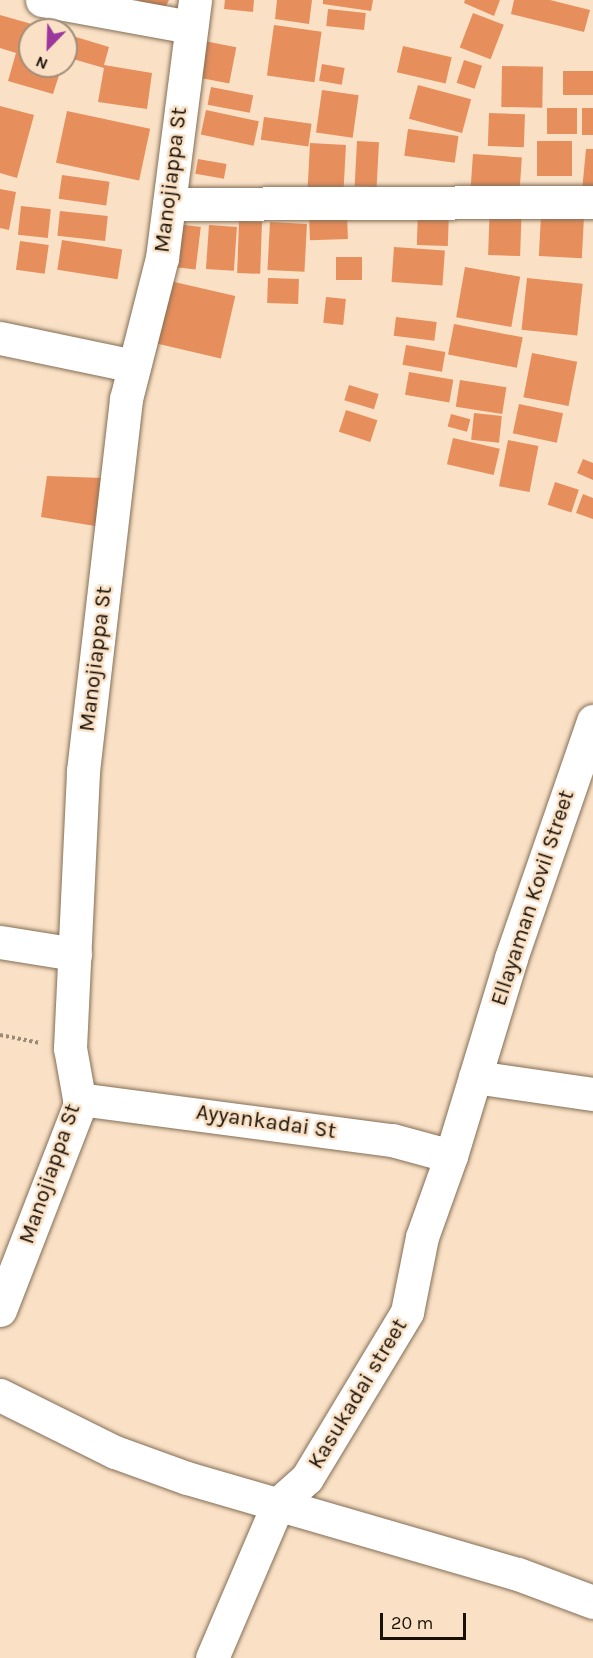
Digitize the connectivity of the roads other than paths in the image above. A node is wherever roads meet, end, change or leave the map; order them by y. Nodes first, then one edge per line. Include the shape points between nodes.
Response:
1 (42, 0) edge
2 (193, 13) edge
3 (593, 202) edge
4 (169, 204) junction
5 (0, 338) edge
6 (134, 366) junction
7 (593, 721) edge
8 (0, 942) edge
9 (75, 954) junction
10 (475, 1077) junction
11 (593, 1094) edge
12 (79, 1099) junction
13 (454, 1145) junction
14 (0, 1310) edge
15 (0, 1395) edge
16 (278, 1504) junction
17 (593, 1602) edge
18 (212, 1658) edge

1 - 2 street
2 - 4 street, Manojiappa St
3 - 4 street
4 - 6 street, Manojiappa St via 162,258
5 - 6 street
6 - 9 street, Manojiappa St via 126,399 83,771
7 - 10 street, Ellayaman Kovil Street via 510,958
8 - 9 street
9 - 12 street, Manojiappa St via 70,1048
10 - 11 street
10 - 13 street, Ellayaman Kovil Street
12 - 13 street, Ayyankadai St
12 - 14 street, Manojiappa St
13 - 16 street, Kasukadai street via 422,1237 406,1312 307,1478
15 - 16 street via 115,1452
16 - 17 street via 518,1574
16 - 18 street, Kasukadai street

